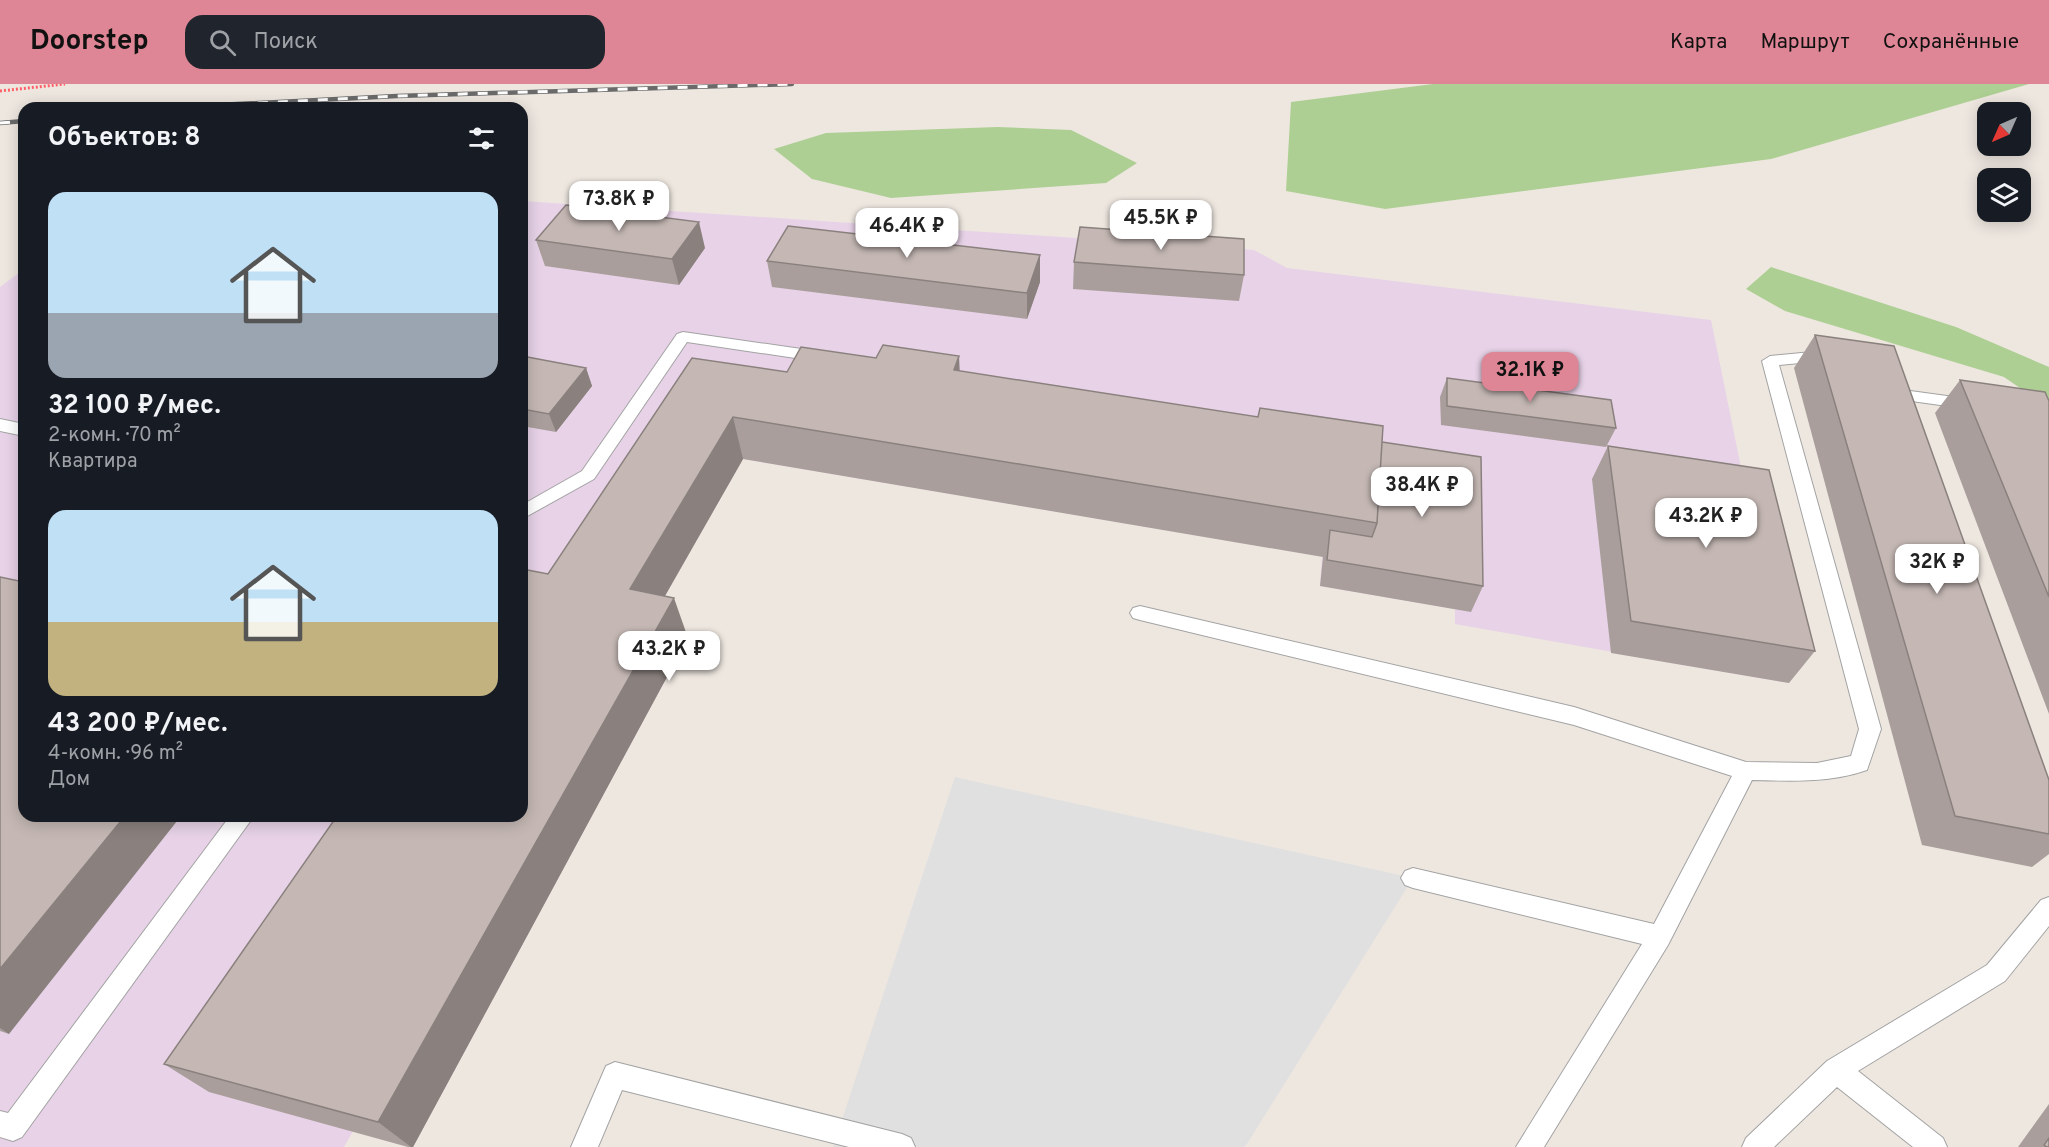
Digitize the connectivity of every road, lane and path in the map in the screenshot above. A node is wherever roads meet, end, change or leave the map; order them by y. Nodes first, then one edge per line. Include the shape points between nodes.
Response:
1 (65, 84) edge
2 (0, 91) edge
3 (834, 359) edge
4 (1842, 365) edge
5 (1990, 407) edge
6 (1910, 417) edge
7 (0, 425) edge
8 (18, 429) edge
9 (528, 512) edge
10 (1140, 613) dead end
11 (1746, 771) junction
12 (239, 822) edge
13 (1413, 878) dead end
14 (2049, 908) edge
15 (1660, 937) junction
16 (1836, 1070) junction
17 (0, 1124) edge
18 (584, 1147) edge
19 (902, 1147) edge
20 (1529, 1147) edge
21 (1755, 1147) edge
22 (1934, 1147) edge

1 - 2 path
3 - 9 lane via 682,337 588,475
4 - 11 lane via 1812,357 1770,361 1870,729 1859,764 1817,772
5 - 6 lane via 1896,388
7 - 8 lane
10 - 11 lane via 1574,716
11 - 15 lane
12 - 17 lane via 13,1128
13 - 15 lane
14 - 16 lane via 1996,973
15 - 20 lane
16 - 21 lane
16 - 22 lane
18 - 19 lane via 615,1075

